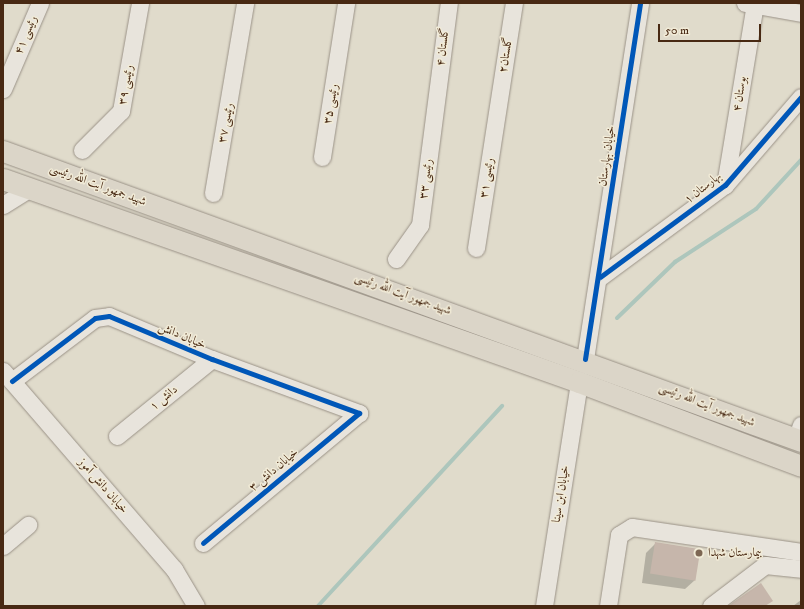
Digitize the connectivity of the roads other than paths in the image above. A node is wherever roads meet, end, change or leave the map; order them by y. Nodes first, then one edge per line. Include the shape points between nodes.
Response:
1 (40, 3) edge
2 (140, 3) edge
3 (246, 3) edge
4 (346, 3) edge
5 (449, 3) edge
6 (514, 3) edge
7 (640, 3) edge
8 (752, 4) edge
9 (801, 13) edge
10 (3, 89) edge
11 (437, 92) joint
12 (801, 97) edge
13 (498, 108) joint
14 (82, 150) dead end
15 (3, 151) edge
16 (322, 157) dead end
17 (3, 179) edge
18 (725, 185) junction
19 (30, 188) junction
20 (213, 193) dead end
21 (3, 206) edge
22 (476, 248) dead end
23 (396, 259) dead end
24 (600, 277) junction
25 (212, 359) junction
26 (585, 359) junction
27 (7, 376) edge
28 (579, 382) junction
29 (359, 413) joint
30 (799, 434) edge
31 (117, 436) dead end
32 (801, 466) edge
33 (28, 525) dead end
34 (202, 543) dead end
35 (3, 546) edge
36 (795, 551) edge
37 (794, 568) edge
38 (196, 606) edge
39 (544, 606) edge
40 (608, 606) edge
41 (711, 606) edge

1 - 10 street, رئیسی ۴۱
2 - 14 street, رئیسی ۳۹ via 121,111
3 - 20 street, رئیسی ۳۷
4 - 16 street, رئیسی ۳۵
5 - 11 street, گلستان ۴
6 - 13 street, گلستان۲
7 - 24 street, خیابان بهارستان
8 - 9 street
8 - 18 street, بوستان ۴
11 - 23 street, رئیسی ۳۳ via 420,225
12 - 18 street, بهارستان ۱
13 - 22 street, رئیسی ۳۱
15 - 26 main road, شهید جمهور آیت الله رئیسی
17 - 19 main road, شهید جمهور آیت الله رئیسی
18 - 24 street, بهارستان ۱
19 - 21 street
19 - 28 main road, شهید جمهور آیت الله رئیسی
24 - 26 street, خیابان بهارستان
25 - 27 street, خیابان دانش via 109,316 95,318
25 - 29 street, خیابان دانش
25 - 31 street, دانش ۱
26 - 28 main road
26 - 30 main road, شهید جمهور آیت الله رئیسی
27 - 38 street, خیابان دانش آموز via 178,574
28 - 32 main road, شهید جمهور آیت الله رئیسی
28 - 39 street, خیابان ابن سینا
29 - 34 street, خیابان دانش ۳
33 - 35 street
36 - 37 street
36 - 40 street via 632,527 619,535
37 - 41 street via 765,565

